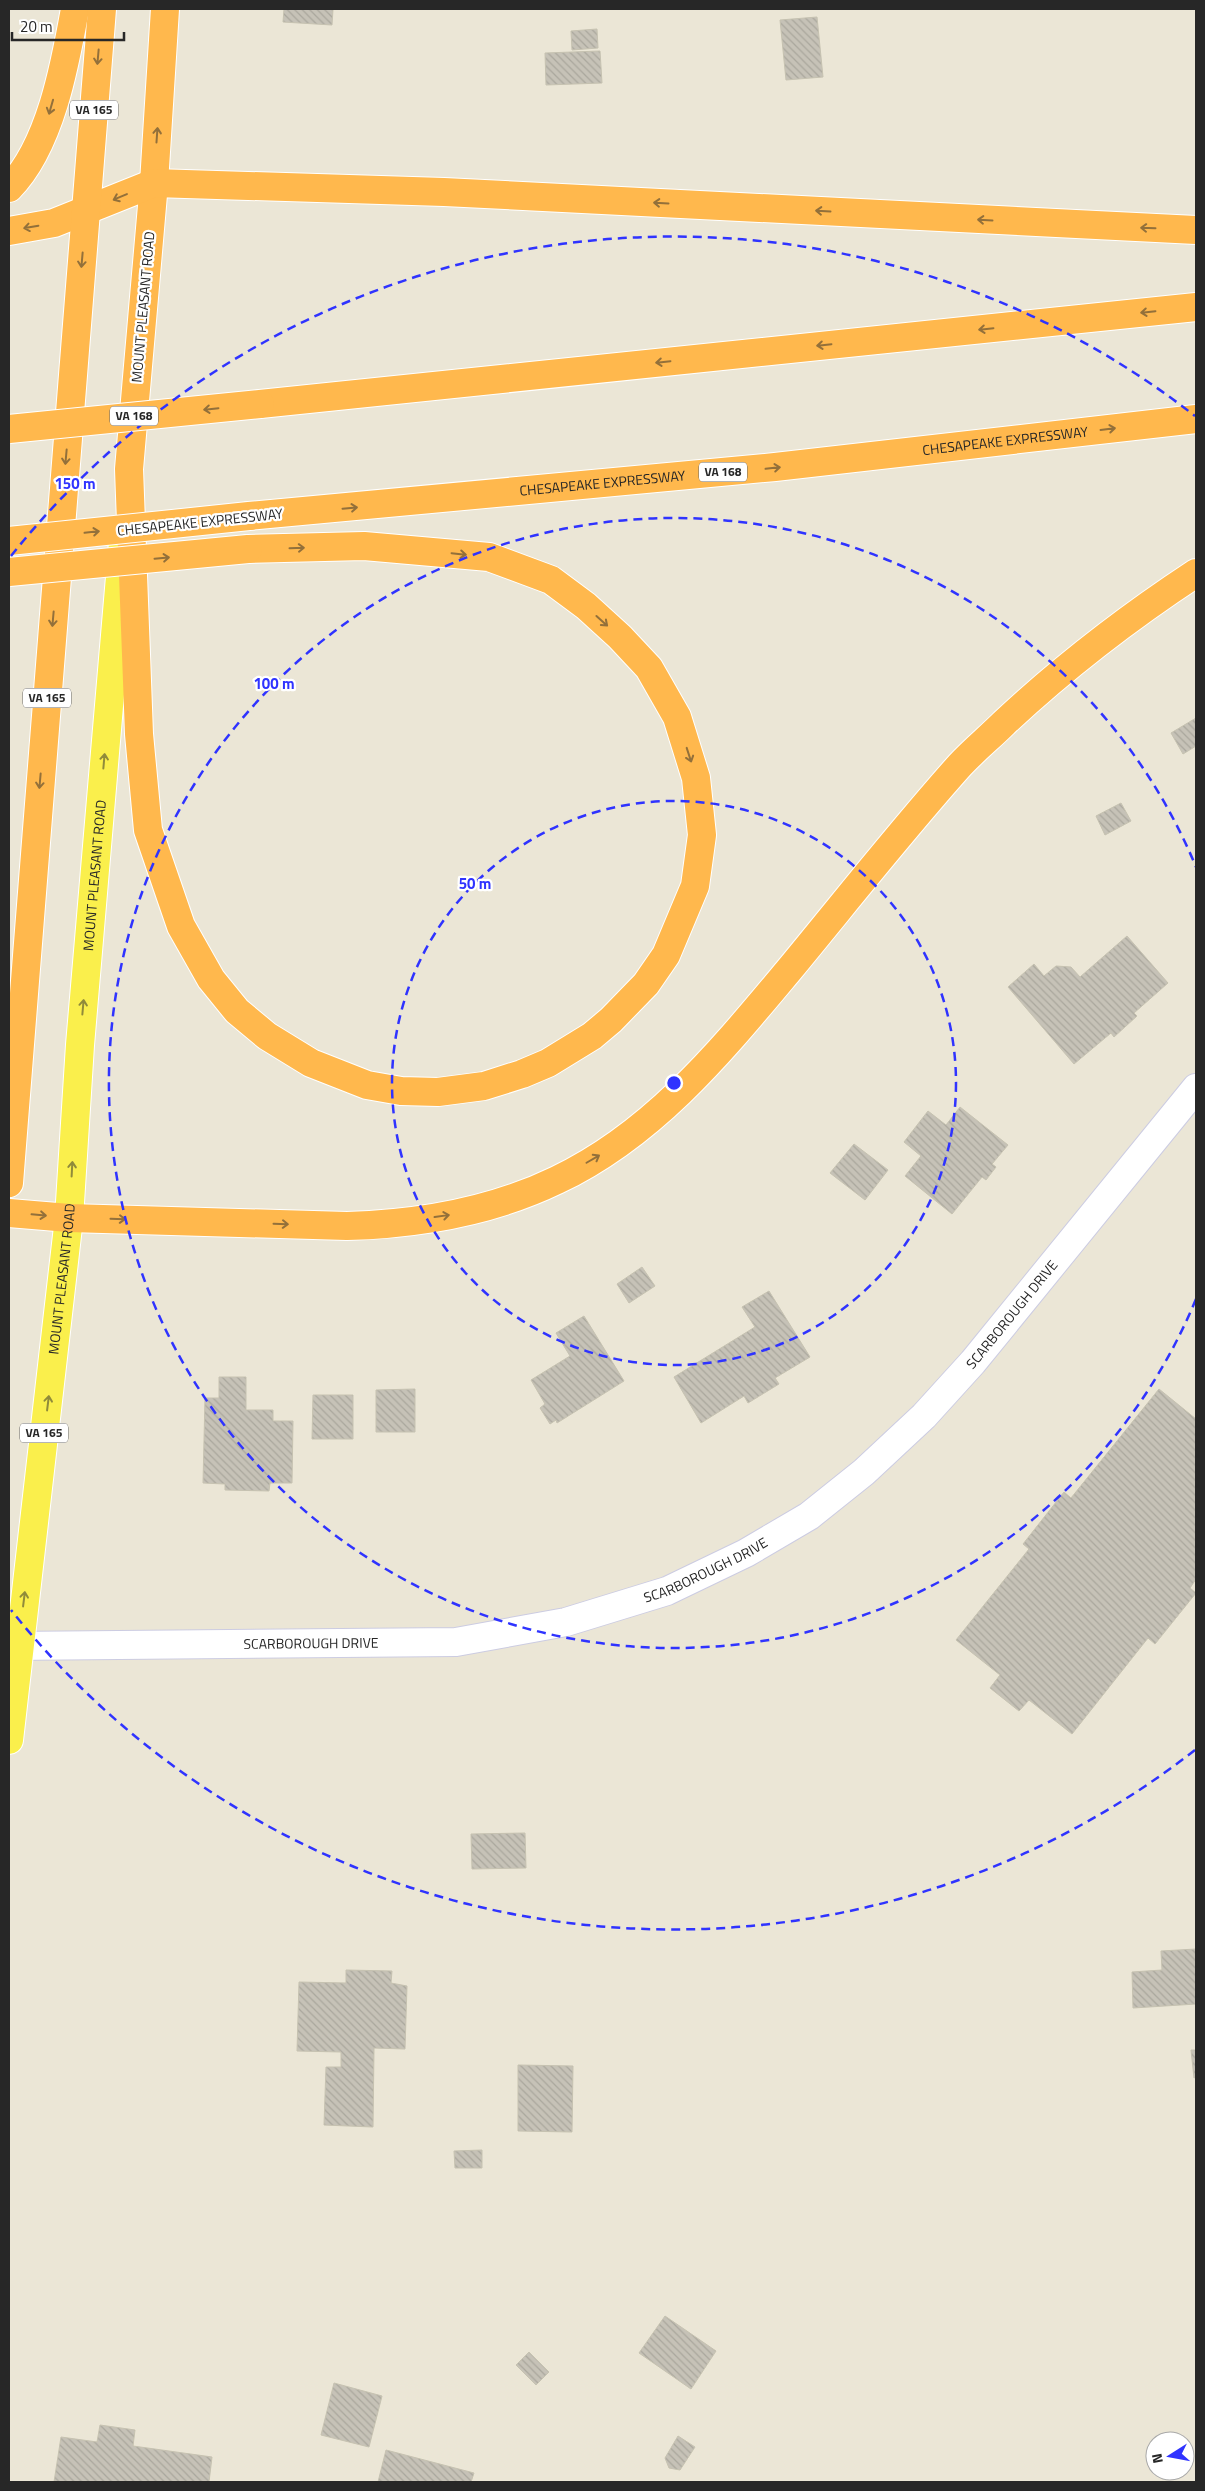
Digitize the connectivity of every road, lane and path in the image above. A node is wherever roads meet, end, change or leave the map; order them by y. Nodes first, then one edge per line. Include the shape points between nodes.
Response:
1 (75, 9) edge
2 (102, 9) edge
3 (165, 9) edge
4 (154, 183) junction
5 (9, 188) edge
6 (86, 212) junction
7 (1196, 230) edge
8 (9, 231) edge
9 (1196, 307) edge
10 (1196, 419) edge
11 (9, 429) edge
12 (129, 469) junction
13 (9, 540) edge
14 (9, 572) edge
15 (1196, 573) edge
16 (1196, 1088) edge
17 (9, 1183) edge
18 (9, 1213) edge
19 (69, 1218) junction
20 (14, 1647) edge
21 (9, 1740) edge

1 -> 5 highway via 40,144 23,174
2 -> 6 highway, VA 165
4 -> 3 highway, MOUNT PLEASANT ROAD / VA 165
4 -> 6 highway
7 -> 4 highway via 444,192
4 - 12 highway, MOUNT PLEASANT ROAD / VA 165
6 -> 8 highway via 54,223
6 -> 17 highway, VA 165
9 -> 11 highway, VA 168, bridge
13 -> 10 highway, CHESAPEAKE EXPRESSWAY / VA 168, bridge via 766,468
14 -> 12 highway, bridge via 248,549 364,546 489,557 551,580 586,606 649,668 677,717 696,778 702,835 695,886 666,956 646,984 611,1020 592,1036 548,1063 522,1074 484,1086 438,1092 401,1091 367,1085 311,1063 267,1036 237,1011 211,979 181,926 148,830 139,734
19 -> 12 main road, MOUNT PLEASANT ROAD / VA 165 via 80,1045
19 -> 15 highway via 386,1225 470,1212 558,1180 617,1145 652,1118 710,1064 963,762 1051,679 1133,614
16 - 20 street, SCARBOROUGH DRIVE via 973,1362 924,1416 864,1472 809,1516 746,1553 667,1591 566,1622 456,1642
18 -> 19 highway
20 -> 19 main road, MOUNT PLEASANT ROAD / VA 165
20 - 21 main road, MOUNT PLEASANT ROAD / VA 165

